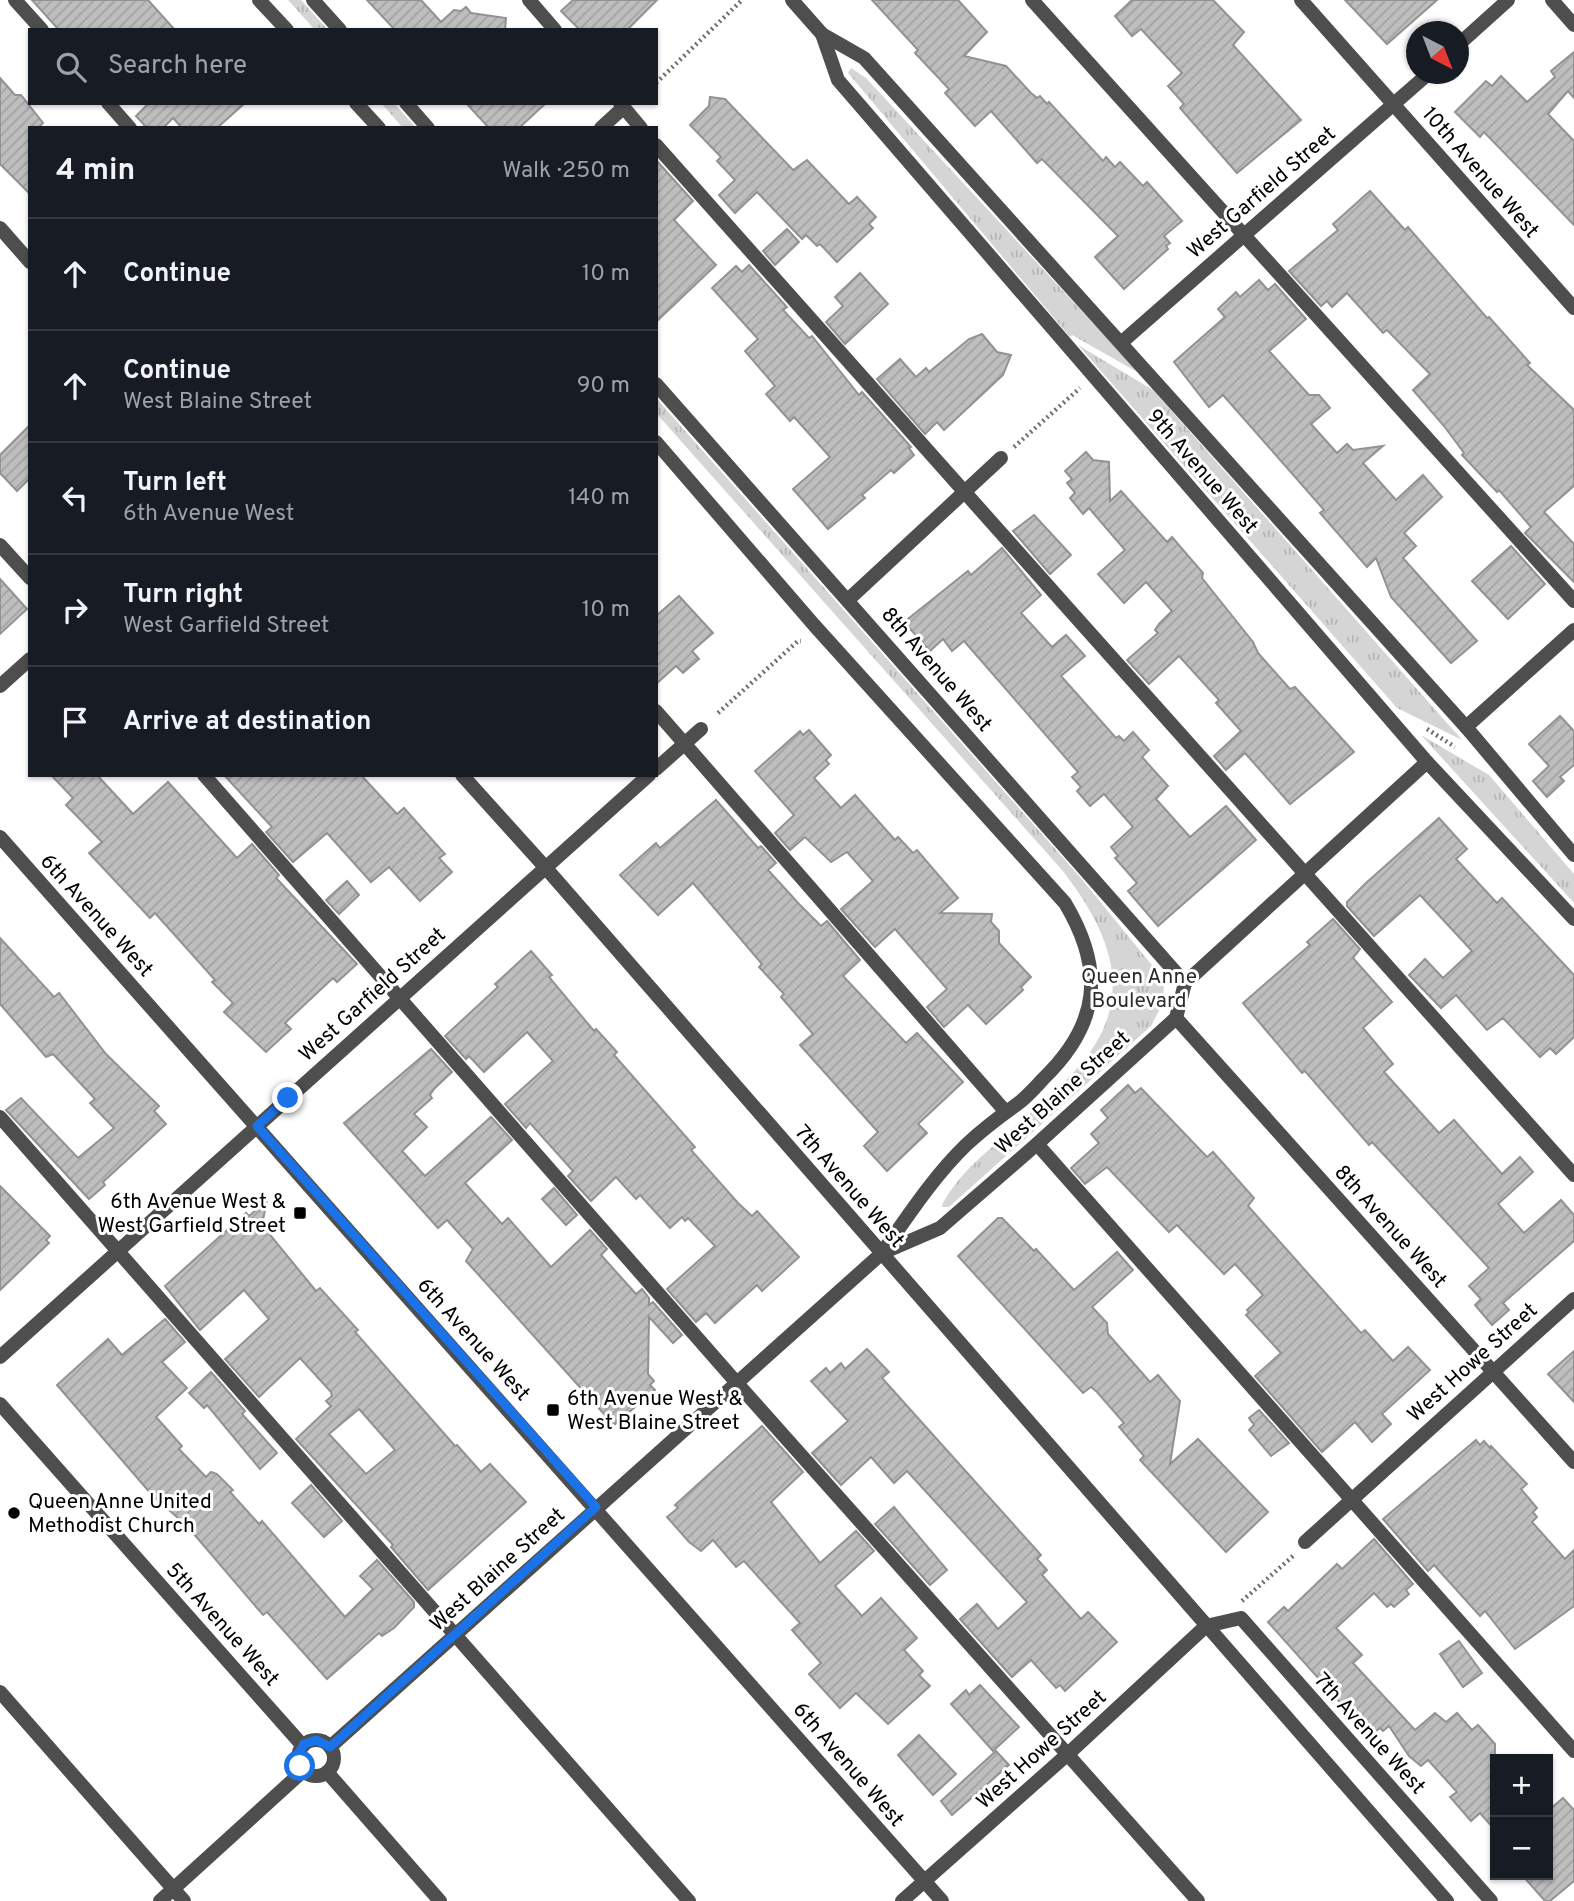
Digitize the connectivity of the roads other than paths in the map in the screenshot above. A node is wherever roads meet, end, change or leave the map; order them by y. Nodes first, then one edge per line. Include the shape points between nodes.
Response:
1 (15, 0) edge
2 (258, 0) edge
3 (313, 0) edge
4 (528, 0) edge
5 (792, 0) edge
6 (1032, 0) edge
7 (1301, 0) edge
8 (1508, 0) edge
9 (1552, 0) edge
10 (1574, 25) edge
11 (40, 28) edge
12 (284, 28) edge
13 (338, 28) edge
14 (553, 28) edge
15 (822, 34) junction
16 (1469, 35) edge
17 (1417, 84) edge
18 (1394, 104) junction
19 (110, 105) edge
20 (358, 105) edge
21 (408, 105) edge
22 (622, 105) edge
23 (129, 126) edge
24 (377, 126) edge
25 (426, 126) edge
26 (603, 126) edge
27 (639, 126) edge
28 (658, 147) edge
29 (0, 228) edge
30 (1244, 236) junction
31 (28, 260) edge
32 (1574, 308) edge
33 (1122, 342) junction
34 (658, 386) edge
35 (658, 444) edge
36 (1001, 458) dead end
37 (963, 494) junction
38 (0, 545) edge
39 (28, 576) edge
40 (849, 599) junction
41 (1574, 601) edge
42 (1574, 629) edge
43 (28, 661) edge
44 (0, 686) edge
45 (658, 713) edge
46 (1466, 727) junction
47 (701, 729) dead end
48 (685, 744) junction
49 (1427, 762) junction
50 (658, 767) edge
51 (207, 777) edge
52 (464, 777) edge
53 (647, 777) edge
54 (0, 837) edge
55 (1574, 855) edge
56 (545, 867) junction
57 (1305, 871) junction
58 (1574, 919) edge
59 (1185, 983) junction
60 (400, 997) junction
61 (1176, 1018) junction
62 (1005, 1111) junction
63 (0, 1117) edge
64 (257, 1126) junction
65 (1037, 1144) junction
66 (1574, 1175) edge
67 (116, 1252) junction
68 (881, 1254) junction
69 (1574, 1299) edge
70 (0, 1357) edge
71 (1493, 1370) junction
72 (736, 1382) junction
73 (0, 1404) edge
74 (1574, 1462) edge
75 (1352, 1497) junction
76 (596, 1507) junction
77 (1301, 1547) road end
78 (1206, 1626) junction
79 (457, 1634) junction
80 (0, 1692) edge
81 (303, 1746) junction
82 (330, 1747) junction
83 (1574, 1751) edge
84 (1069, 1753) junction
85 (303, 1771) junction
86 (327, 1772) junction
87 (924, 1880) junction
88 (174, 1889) junction
89 (160, 1901) edge
90 (184, 1901) edge
91 (440, 1901) edge
92 (690, 1901) edge
93 (902, 1901) edge
94 (942, 1901) edge
95 (1198, 1901) edge
96 (1447, 1901) edge
97 (1491, 1901) edge

1 - 11 street
2 - 12 street
3 - 13 street
4 - 14 street
5 - 15 street, 9th Avenue West
6 - 30 street
7 - 18 street, 10th Avenue West
8 - 16 street
9 - 10 street
15 - 33 street, 9th Avenue West via 864,58
15 - 49 street, 9th Avenue West via 838,80
17 - 18 street, West Garfield Street
18 - 30 street, West Garfield Street
18 - 32 street, 10th Avenue West
19 - 23 street
20 - 24 street
21 - 25 street
22 - 26 street
22 - 27 street
28 - 37 street
29 - 31 street
30 - 33 street, West Garfield Street
30 - 41 street
33 - 46 street, 9th Avenue West
34 - 40 street, 8th Avenue West
35 - 62 street, West Blaine Street via 1065,903 1083,933 1091,971 1088,1018 1063,1060
36 - 37 street
37 - 40 street
37 - 57 street
38 - 39 street
40 - 59 street, 8th Avenue West
42 - 46 street
43 - 44 street
45 - 48 street
46 - 55 street, 9th Avenue West
47 - 48 street
48 - 50 street
48 - 62 street
49 - 57 street
49 - 58 street, 9th Avenue West
51 - 60 street
52 - 56 street, 7th Avenue West
53 - 56 street, West Garfield Street
54 - 64 street, 6th Avenue West
56 - 60 street, West Garfield Street
56 - 68 street, 7th Avenue West
57 - 59 street
57 - 66 street
59 - 61 street
60 - 64 street, West Garfield Street
60 - 72 street
61 - 65 street, West Blaine Street
61 - 71 street, 8th Avenue West
62 - 68 street, West Blaine Street via 932,1181
63 - 67 street
64 - 67 street, West Garfield Street
64 - 76 street, 6th Avenue West
65 - 68 street, West Blaine Street via 940,1228
65 - 75 street
67 - 70 street, West Garfield Street
67 - 79 street
68 - 72 street, West Blaine Street
68 - 78 street, 7th Avenue West
69 - 71 street, West Howe Street
71 - 74 street, 8th Avenue West
71 - 75 street, West Howe Street
72 - 76 street, West Blaine Street
72 - 84 street
73 - 81 street, 5th Avenue West
75 - 77 street, West Howe Street
75 - 83 street
76 - 79 street, West Blaine Street
76 - 87 street, 6th Avenue West
78 - 84 street, West Howe Street
78 - 96 street, 7th Avenue West
78 - 97 street, 7th Avenue West via 1241,1618
79 - 82 street, West Blaine Street
79 - 92 street
80 - 88 street
81 - 82 street via 316,1740
81 - 85 street via 298,1755
82 - 86 street via 334,1761
84 - 87 street, West Howe Street
84 - 95 street
85 - 86 street via 313,1776
85 - 88 street
86 - 91 street
87 - 93 street, West Howe Street
87 - 94 street, 6th Avenue West
88 - 89 street
88 - 90 street

